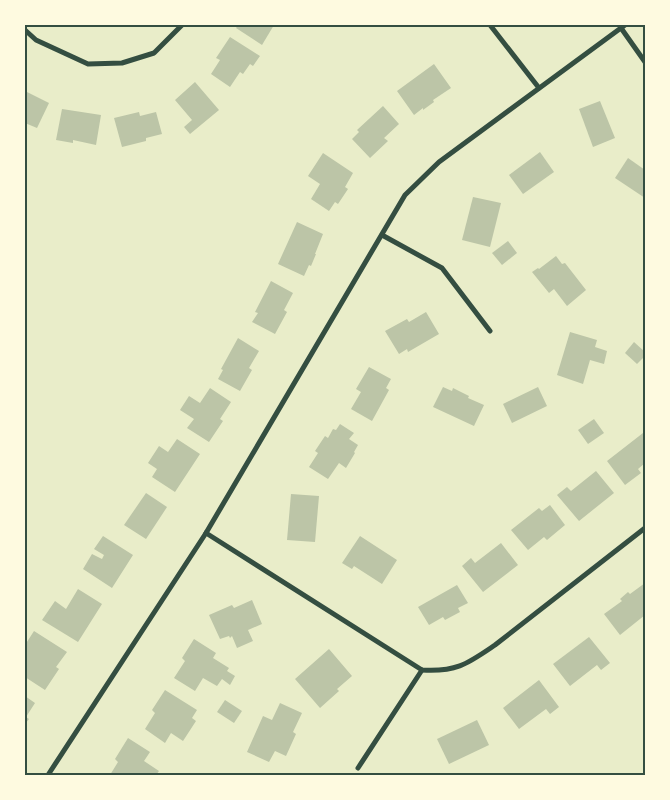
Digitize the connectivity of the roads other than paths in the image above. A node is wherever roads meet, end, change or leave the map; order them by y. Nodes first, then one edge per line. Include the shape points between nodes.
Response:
1 (182, 25) edge
2 (490, 25) edge
3 (623, 27) edge
4 (25, 30) edge
5 (645, 62) edge
6 (539, 88) junction
7 (382, 235) junction
8 (490, 331) dead end
9 (645, 528) edge
10 (206, 533) junction
11 (422, 670) junction
12 (358, 768) dead end
13 (48, 775) edge

1 - 4 street via 154,53 122,63 105,64 88,64 36,40
2 - 6 street
3 - 5 street
3 - 6 street
6 - 7 street via 439,162 405,195
7 - 8 street via 442,268
7 - 10 street
9 - 11 street via 469,662 438,671
10 - 11 street
10 - 13 street
11 - 12 street

